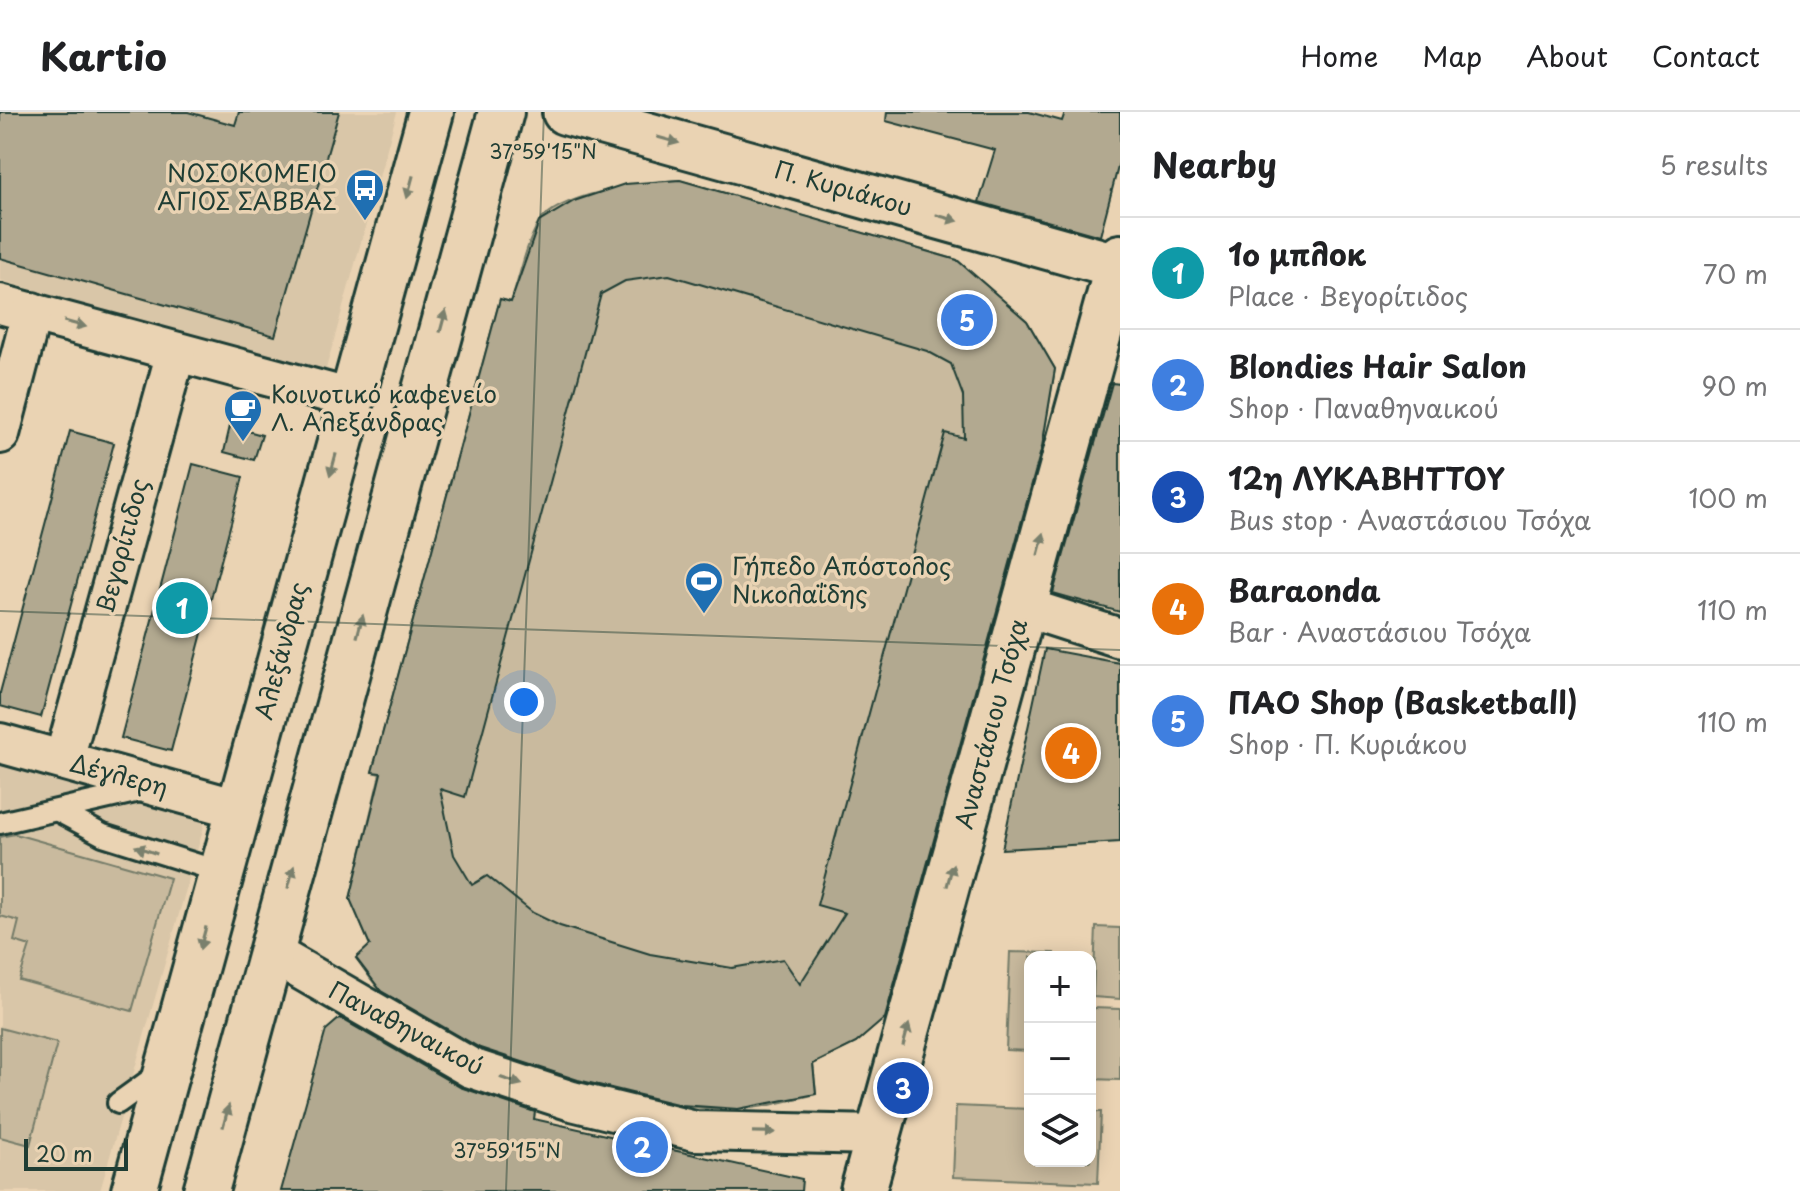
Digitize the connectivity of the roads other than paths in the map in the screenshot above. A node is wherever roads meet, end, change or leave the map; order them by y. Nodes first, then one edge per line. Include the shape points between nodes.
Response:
1 (431, 112) edge
2 (501, 112) edge
3 (565, 112) edge
4 (1119, 263) edge
5 (16, 308) edge
6 (176, 352) junction
7 (352, 399) junction
8 (0, 434) edge
9 (1024, 607) junction
10 (1120, 638) edge
11 (69, 741) dead end
12 (0, 743) edge
13 (159, 787) junction
14 (238, 809) junction
15 (58, 811) junction
16 (0, 823) edge
17 (221, 872) junction
18 (270, 952) junction
19 (167, 1067) junction
20 (118, 1103) dead end
21 (878, 1135) junction
22 (134, 1191) edge
23 (206, 1191) edge
24 (863, 1191) edge

1 -> 7 main road, Αλεξάνδρας
18 -> 2 main road
3 -> 4 main road, Π. Κυριάκου
9 -> 4 main road, Αναστάσιου Τσόχα
5 -> 6 street
5 - 8 street
6 - 7 street
6 - 11 street, Βεγορίτιδος
7 -> 14 main road, Αλεξάνδρας
9 - 10 street
21 -> 9 main road, Αναστάσιου Τσόχα
12 - 13 street, Δέγλερη
13 - 14 street, Δέγλερη
13 - 15 lane
14 - 17 main road, Αλεξάνδρας
15 - 16 lane
17 -> 15 lane via 103,835
17 -> 19 main road, Αλεξάνδρας
18 -> 21 street, Παναθηναικού via 471,1068 572,1101 695,1131
23 -> 18 main road
19 - 20 lane
19 - 22 main road, Αλεξάνδρας
21 - 24 main road, Αναστάσιου Τσόχα

